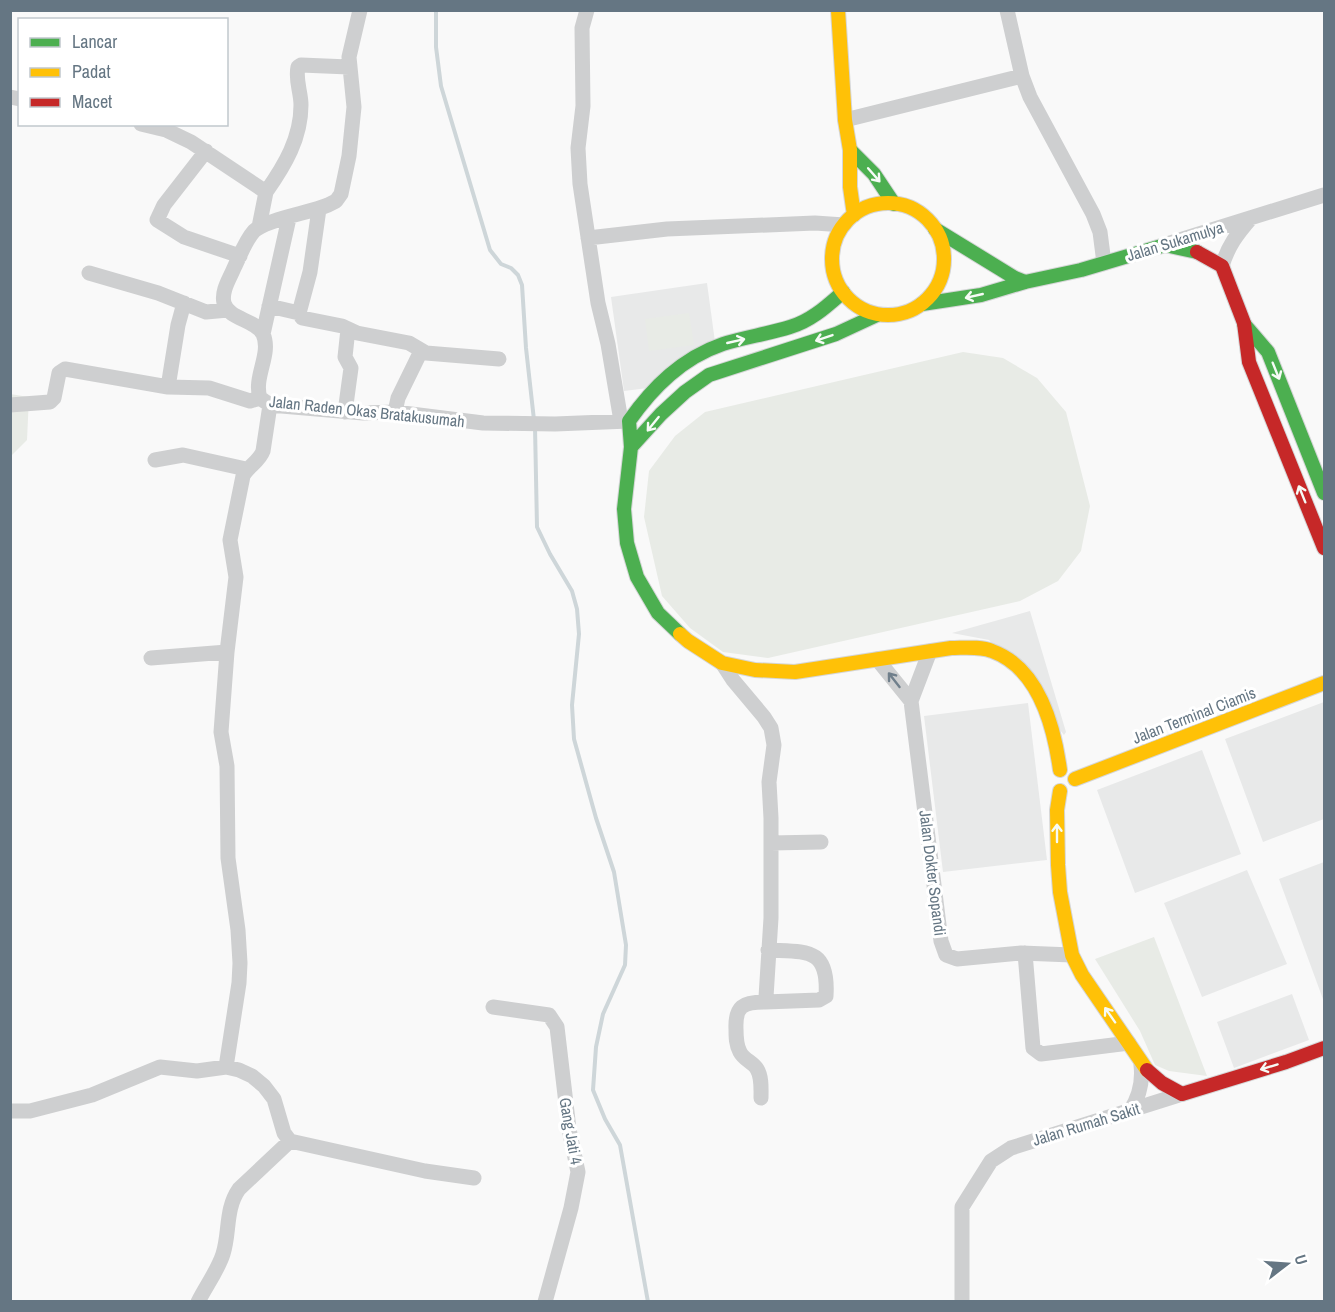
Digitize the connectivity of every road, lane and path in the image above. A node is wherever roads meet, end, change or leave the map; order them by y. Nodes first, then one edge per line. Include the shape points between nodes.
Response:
1 (360, 10) edge
2 (587, 10) edge
3 (838, 10) edge
4 (1007, 10) edge
5 (349, 67) junction
6 (1022, 76) junction
7 (846, 120) junction
8 (149, 126) edge
9 (206, 150) junction
10 (850, 150) junction
11 (266, 192) junction
12 (1324, 195) edge
13 (894, 204) junction
14 (319, 209) junction
15 (289, 218) junction
16 (1251, 218) junction
17 (849, 220) junction
18 (259, 227) junction
19 (935, 229) junction
20 (588, 238) junction
21 (1165, 244) junction
22 (240, 256) junction
23 (1104, 263) junction
24 (1222, 266) junction
25 (89, 273) dead end
26 (1025, 282) junction
27 (843, 292) junction
28 (184, 303) junction
29 (922, 304) junction
30 (269, 306) junction
31 (228, 310) junction
32 (299, 313) junction
33 (877, 315) junction
34 (1244, 323) junction
35 (348, 329) junction
36 (263, 334) junction
37 (421, 351) junction
38 (696, 356) junction
39 (499, 359) dead end
40 (709, 375) junction
41 (168, 387) junction
42 (265, 401) junction
43 (10, 405) edge
44 (345, 412) junction
45 (395, 412) junction
46 (625, 421) junction
47 (631, 447) junction
48 (155, 460) dead end
49 (246, 469) junction
50 (1324, 492) edge
51 (1319, 518) edge
52 (1324, 548) edge
53 (930, 651) junction
54 (227, 652) junction
55 (151, 658) dead end
56 (878, 658) junction
57 (722, 663) junction
58 (1324, 683) edge
59 (911, 701) junction
60 (1059, 770) junction
61 (1075, 779) junction
62 (1060, 791) junction
63 (821, 842) dead end
64 (771, 843) junction
65 (768, 950) junction
66 (1025, 953) junction
67 (1072, 955) junction
68 (765, 1002) junction
69 (493, 1006) dead end
70 (1129, 1043) junction
71 (1324, 1048) edge
72 (1141, 1065) junction
73 (226, 1067) junction
74 (1182, 1094) junction
75 (761, 1098) dead end
76 (1130, 1110) junction
77 (10, 1111) edge
78 (290, 1142) junction
79 (474, 1178) dead end
80 (198, 1302) edge
81 (545, 1302) edge
82 (962, 1302) edge

1 - 5 street
2 - 20 street via 582,28 583,106 578,148
3 - 7 street
4 - 6 street
5 - 11 street via 298,67 301,111 295,141
5 - 14 street via 354,113 343,187 336,201
6 - 7 street
6 - 23 street via 1093,214
7 - 10 street
8 - 9 street
9 - 11 street
9 - 22 street via 157,220 184,237
10 -> 13 street via 874,174
10 - 17 street
11 - 18 street
12 - 16 street, Jalan Sukamulya
13 - 17 street via 873,205
13 - 19 street via 913,210
14 - 15 street
14 - 32 street via 310,272
15 - 18 street
15 - 30 street, Jalan Raden Okas Bratakusumah
16 - 21 street, Jalan Sukamulya
16 - 24 street via 1234,236
17 - 20 street via 667,229
17 - 27 street via 832,251 834,273
18 - 22 street
19 - 26 street
19 - 29 street via 943,263 937,286
20 - 46 street
21 - 23 street, Jalan Sukamulya
21 - 24 street via 1205,255
22 - 31 street via 224,294
23 - 26 street, Jalan Sukamulya
24 - 34 street
25 - 28 street
26 -> 29 street, Jalan Sukamulya via 981,295
27 - 33 street via 852,303
38 -> 27 street via 723,344 792,327 820,312
28 - 31 street via 206,312
28 - 41 street
29 - 33 street via 900,314
30 - 32 street
30 - 36 street, Jalan Raden Okas Bratakusumah
31 - 36 street
32 - 35 street via 302,318
33 -> 40 street via 836,334
34 -> 50 street via 1268,352
51 -> 34 street via 1249,362
35 - 37 street via 409,343
35 - 44 street via 345,357 351,368
36 - 42 street, Jalan Raden Okas Bratakusumah via 265,350 258,387
37 - 39 street
37 - 45 street
38 - 40 street
38 - 46 street via 653,389
40 -> 47 street via 661,414
41 - 42 street via 209,388 250,401
41 - 43 street via 65,369 59,373 50,402
42 - 44 street, Jalan Raden Okas Bratakusumah
42 - 49 street via 263,451
44 - 45 street, Jalan Raden Okas Bratakusumah
45 - 46 street, Jalan Raden Okas Bratakusumah via 483,423
46 - 47 street
47 - 57 street via 624,508 627,543 637,577 658,613 688,641
48 - 49 street via 183,455
49 - 54 street via 230,540 236,577
51 - 52 street
53 - 56 street
53 - 59 street, Jalan Dokter Sopandi
53 - 60 street via 994,651 1015,664 1030,680 1045,710 1057,747
54 - 55 street
54 - 73 street via 221,732 227,766 228,858 240,963
56 - 57 street via 795,672
59 -> 56 street
57 - 64 street via 771,728
58 - 61 street, Jalan Terminal Ciamis
59 - 66 street, Jalan Dokter Sopandi via 946,955 957,959
60 - 61 street via 1068,770
60 - 62 street via 1053,780
61 - 62 street via 1073,788
67 -> 62 street via 1058,865
63 - 64 street
64 - 65 street
65 - 68 street
65 - 68 street via 812,953 819,959 826,980 826,996 819,1000
66 - 67 street, Jalan Dokter Sopandi
66 - 70 street via 1035,1051 1041,1054
70 -> 67 street
68 - 75 street via 748,1003 735,1017 739,1051 757,1069
69 - 81 street, Gang Jati 4 via 549,1015 557,1027 578,1176
70 - 72 street
71 -> 74 street, Jalan Rumah Sakit
72 - 74 street
72 - 76 street via 1140,1091
73 - 77 street via 197,1071 160,1067 92,1095 30,1111
73 - 78 street via 252,1076 264,1086 274,1100
74 - 76 street, Jalan Rumah Sakit
76 - 82 street, Jalan Rumah Sakit via 1011,1148 991,1161 962,1207
78 - 79 street
78 - 80 street via 233,1197 222,1256

